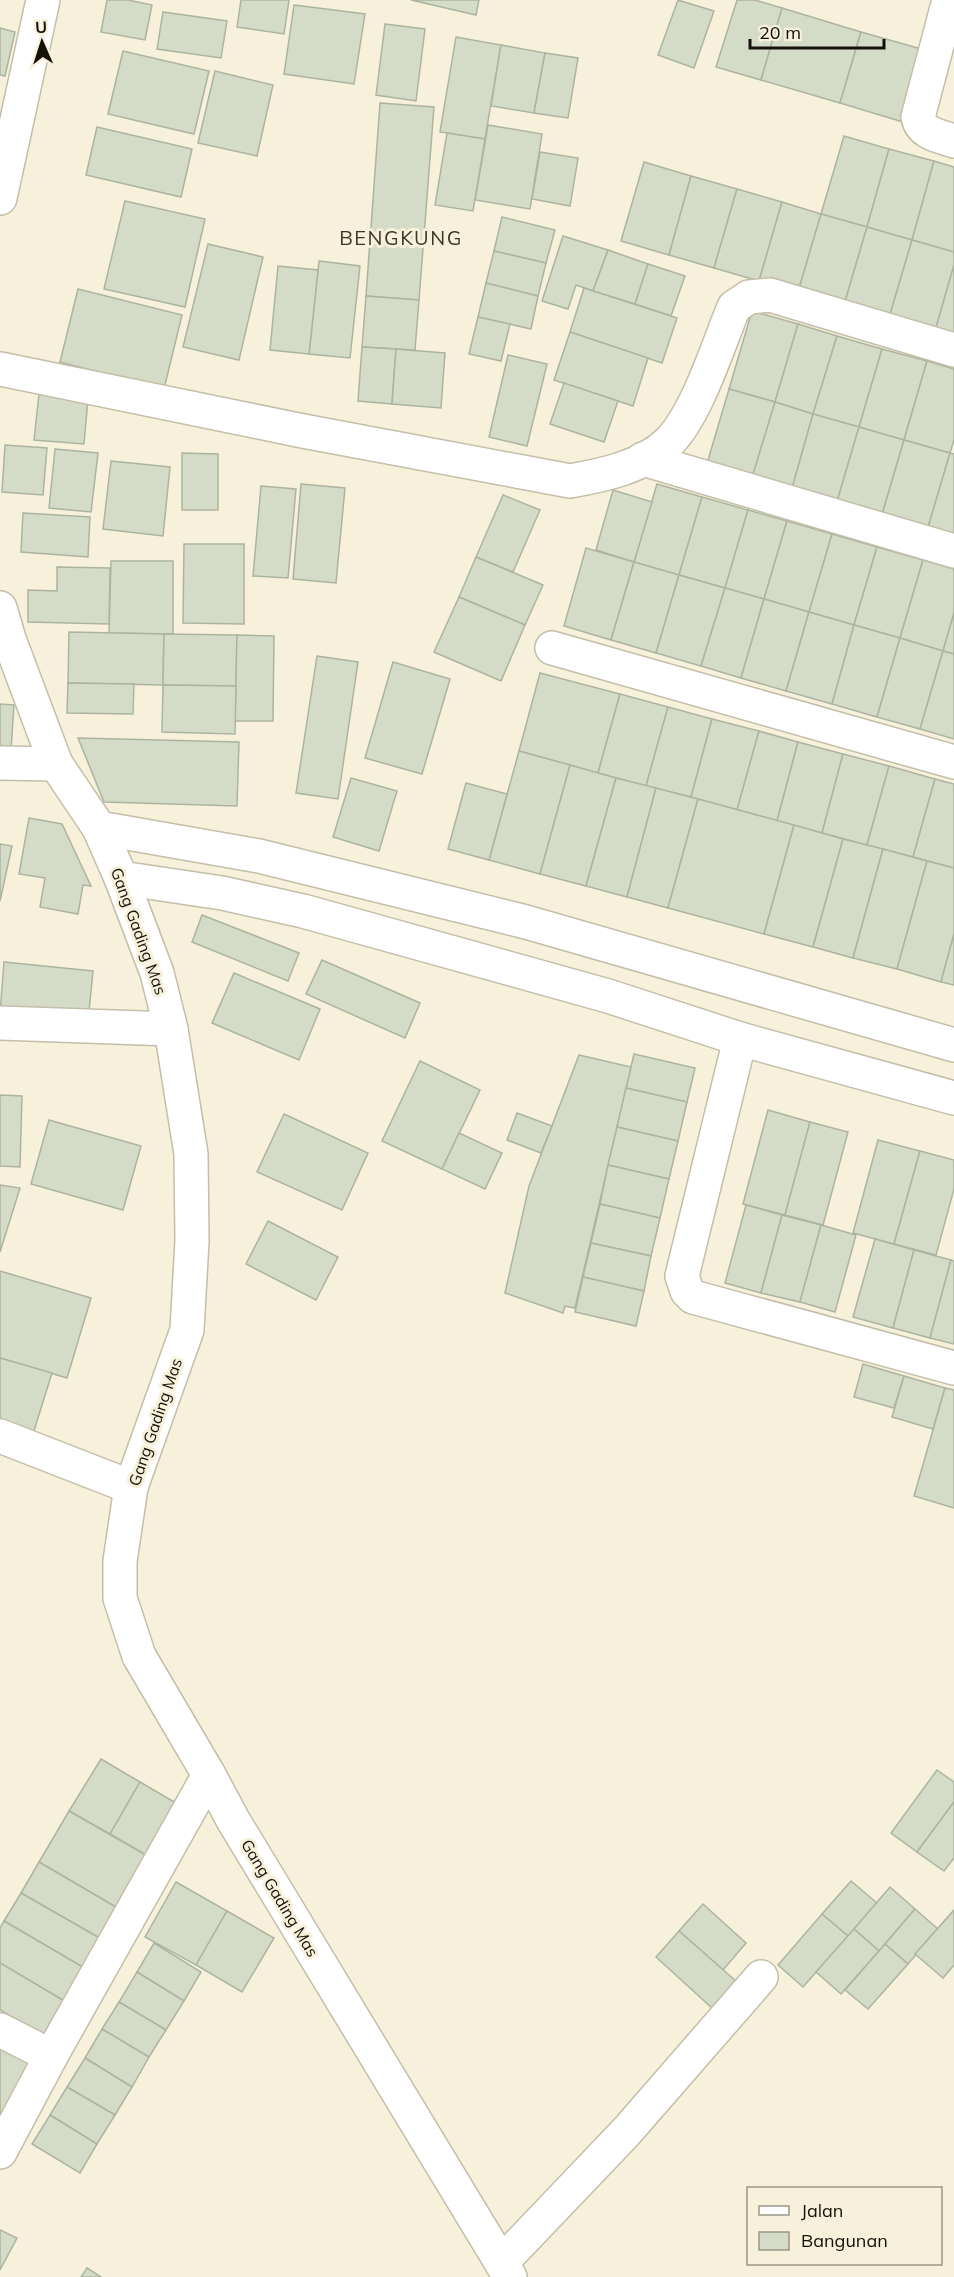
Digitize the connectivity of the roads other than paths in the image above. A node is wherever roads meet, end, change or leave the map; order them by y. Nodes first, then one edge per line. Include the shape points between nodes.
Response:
1 (43, 0) edge
2 (949, 0) edge
3 (954, 141) edge
4 (0, 198) edge
5 (954, 350) edge
6 (0, 369) edge
7 (644, 459) junction
8 (954, 551) edge
9 (0, 608) edge
10 (552, 648) dead end
11 (954, 762) edge
12 (0, 764) edge
13 (56, 764) junction
14 (99, 828) junction
15 (121, 878) junction
16 (0, 1023) edge
17 (171, 1029) junction
18 (740, 1039) junction
19 (954, 1045) edge
20 (954, 1098) edge
21 (954, 1368) edge
22 (0, 1437) edge
23 (131, 1487) junction
24 (209, 1775) junction
25 (761, 1977) dead end
26 (0, 2030) edge
27 (51, 2056) junction
28 (0, 2152) edge
29 (506, 2270) edge

1 - 4 street
2 - 3 street via 918,117 925,131
5 - 7 street via 770,295 749,297 734,306 689,416 668,443
6 - 7 street via 570,481 602,476
7 - 8 street
9 - 13 street, Gang Gading Mas
10 - 11 street
12 - 13 street
13 - 14 street, Gang Gading Mas
14 - 15 street, Gang Gading Mas
14 - 19 street via 259,856 526,922
15 - 17 street, Gang Gading Mas via 157,973
15 - 18 street via 303,910 608,996
16 - 17 street
17 - 23 street, Gang Gading Mas via 191,1154 187,1330
18 - 20 street
18 - 21 street via 682,1276 687,1291 693,1297
22 - 23 street
23 - 24 street, Gang Gading Mas via 120,1561 120,1598 139,1656
24 - 27 street
24 - 29 street, Gang Gading Mas via 232,1820
25 - 29 street
26 - 27 street
27 - 28 street

